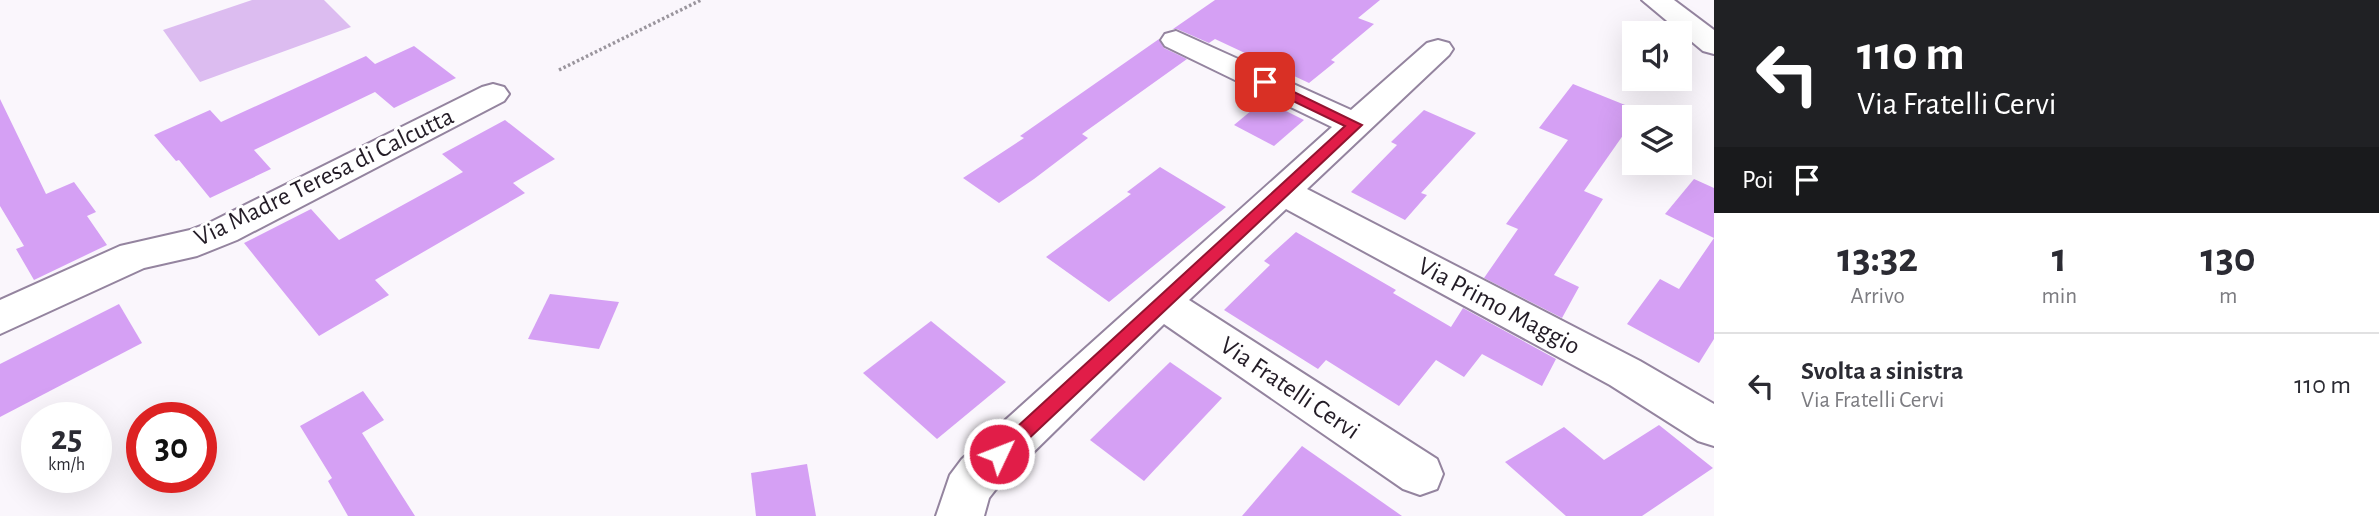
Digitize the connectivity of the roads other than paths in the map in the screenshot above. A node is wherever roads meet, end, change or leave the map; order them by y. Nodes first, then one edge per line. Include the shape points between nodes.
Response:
1 (1656, 0) edge
2 (1176, 40) dead end
3 (1714, 45) edge
4 (1438, 49) dead end
5 (492, 94) dead end
6 (1355, 125) junction
7 (1282, 191) junction
8 (1161, 302) junction
9 (0, 318) edge
10 (1714, 427) edge
11 (1420, 474) dead end
12 (960, 516) edge

1 - 3 street
2 - 6 street
4 - 6 street
5 - 9 street, Via Madre Teresa di Calcutta via 225,231 122,260
6 - 7 street
7 - 8 street
7 - 10 street, Via Primo Maggio via 1625,373
8 - 11 street, Via Fratelli Cervi
8 - 12 street via 971,482

